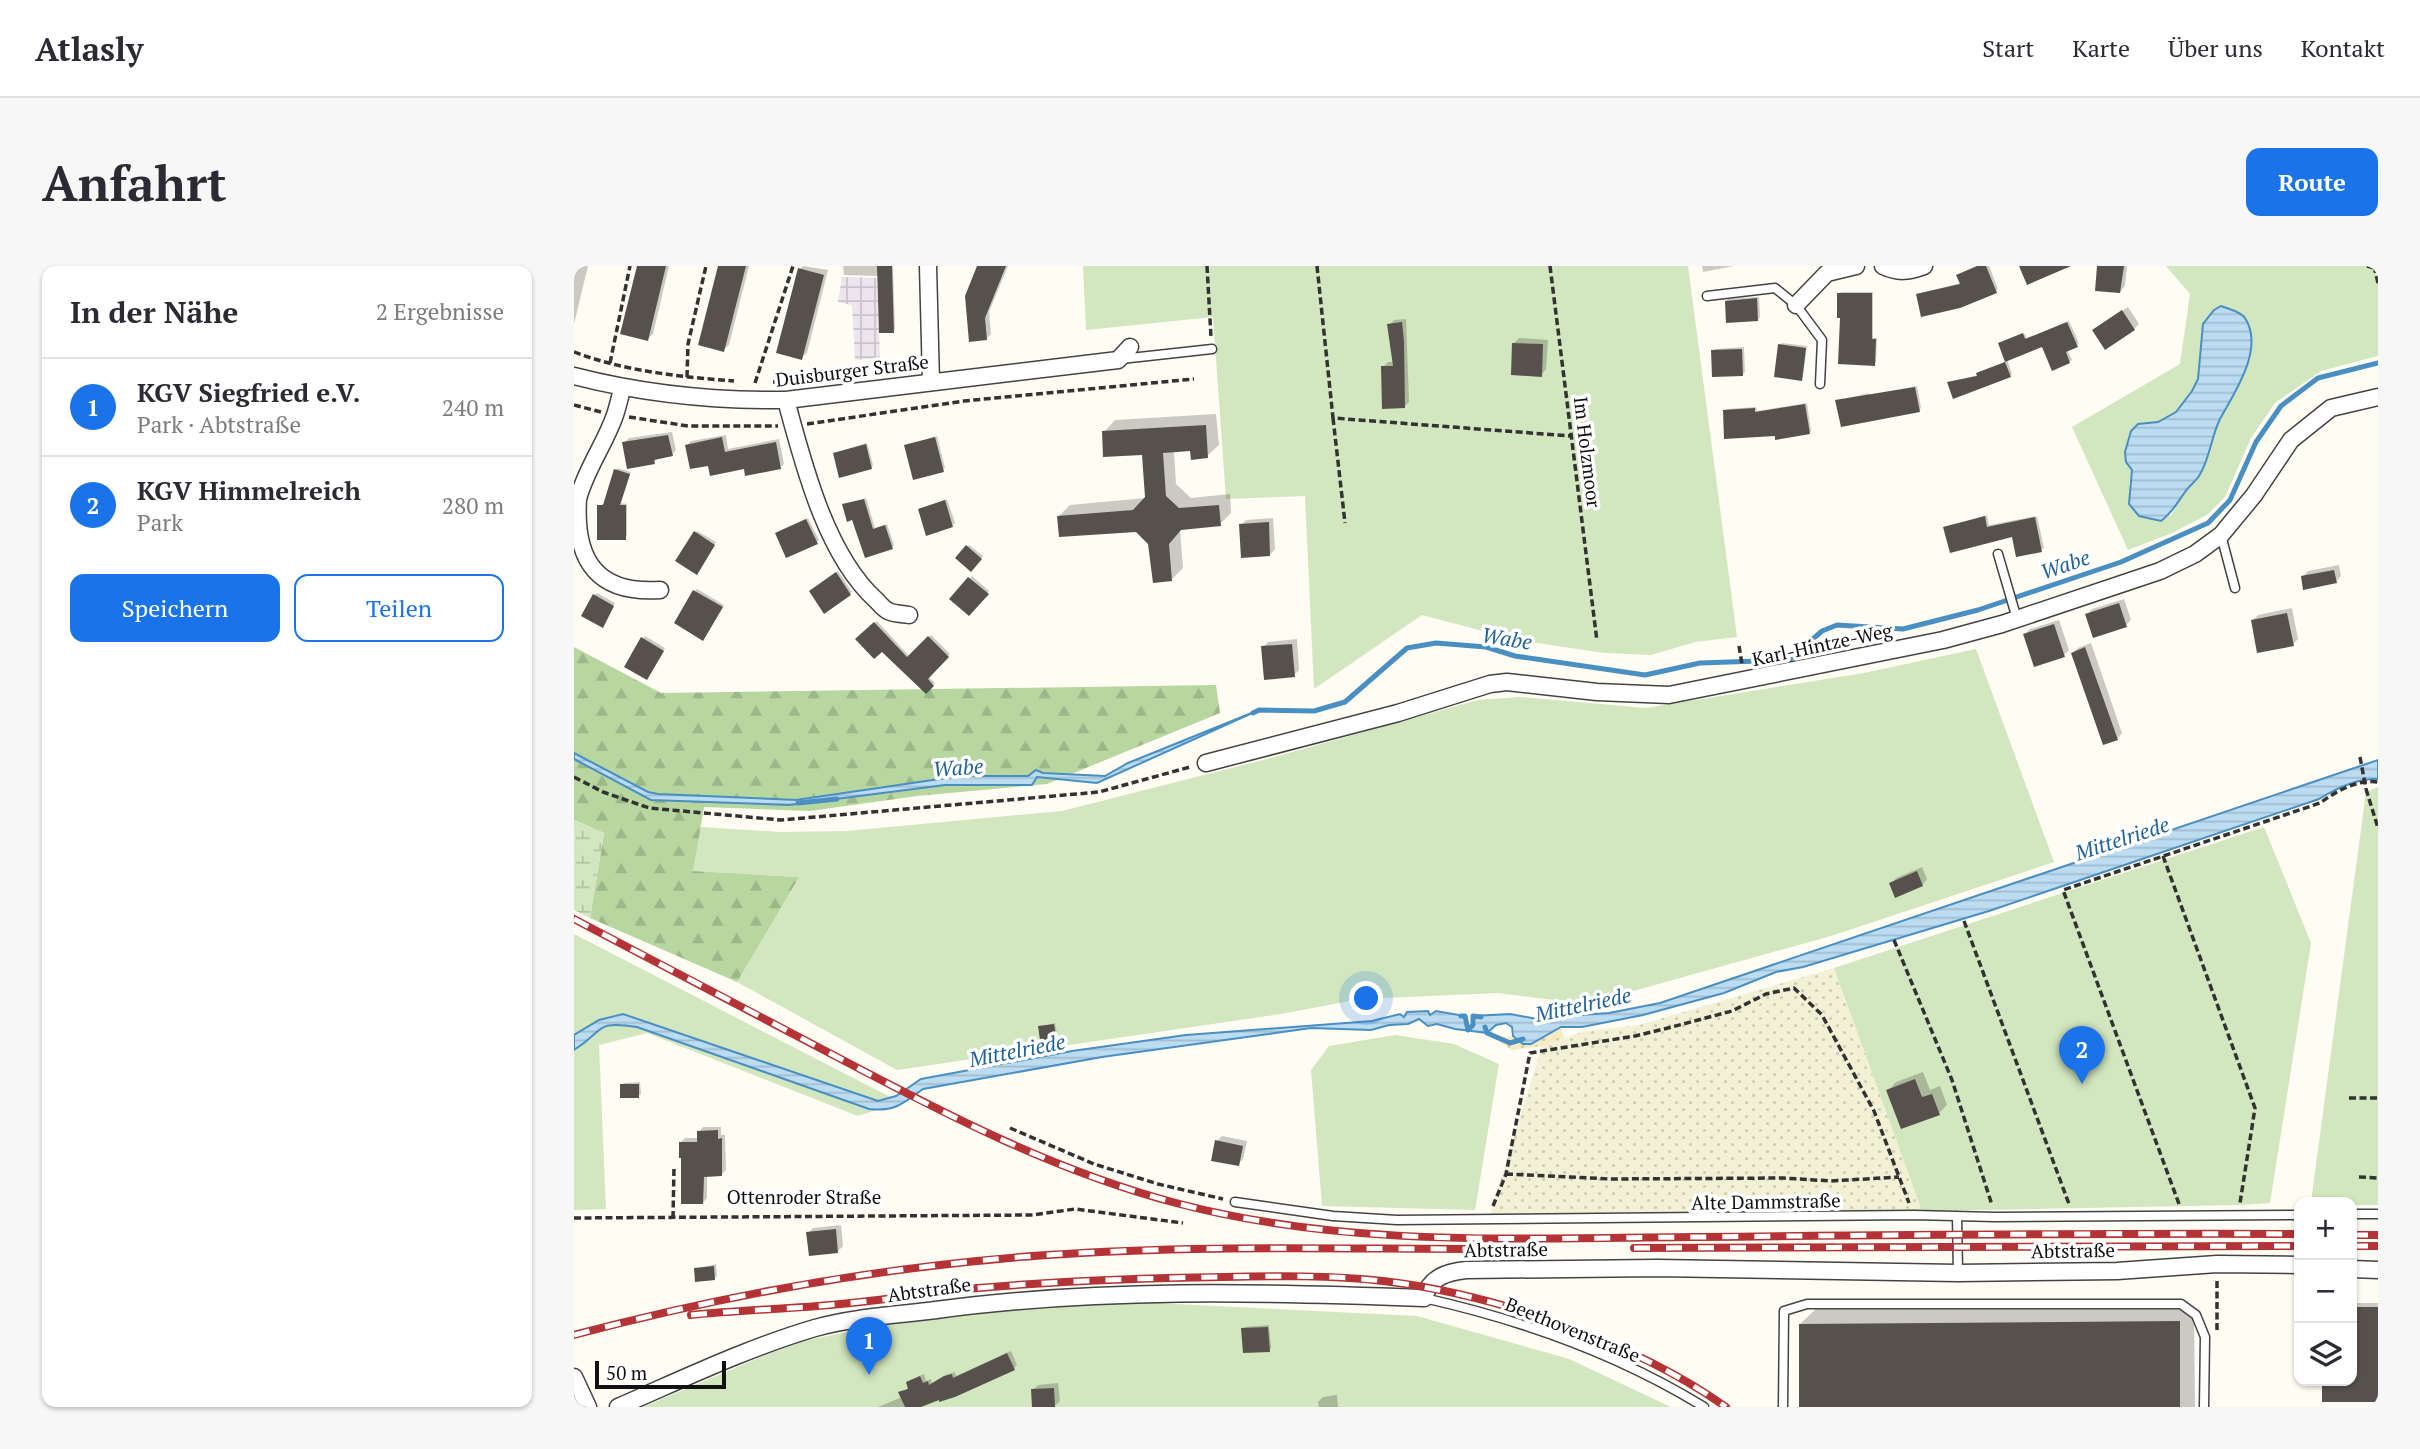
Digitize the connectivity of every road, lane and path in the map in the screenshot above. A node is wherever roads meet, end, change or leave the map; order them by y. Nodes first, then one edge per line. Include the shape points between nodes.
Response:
1 (630, 266) edge
2 (706, 266) edge
3 (793, 266) edge
4 (928, 266) edge
5 (1207, 266) edge
6 (1317, 266) edge
7 (1550, 266) edge
8 (1856, 266) edge
9 (1883, 266) edge
10 (1924, 266) edge
11 (2367, 266) edge
12 (2374, 267) edge
13 (2378, 283) edge
14 (1707, 296) dead end
15 (1796, 305) junction
16 (1130, 347) dead end
17 (1212, 349) joint
18 (574, 352) edge
19 (1118, 360) junction
20 (930, 362) junction
21 (610, 363) junction
22 (867, 372) dead end
23 (574, 376) edge
24 (687, 377) junction
25 (1194, 379) dead end
26 (802, 380) dead end
27 (741, 382) dead end
28 (931, 382) junction
29 (1820, 384) dead end
30 (622, 388) junction
31 (1074, 391) dead end
32 (2378, 397) edge
33 (786, 400) junction
34 (1333, 418) junction
35 (1571, 436) junction
36 (1345, 523) dead end
37 (2221, 535) junction
38 (1998, 554) dead end
39 (2235, 588) dead end
40 (660, 590) dead end
41 (2015, 612) junction
42 (909, 615) dead end
43 (1597, 641) dead end
44 (1739, 646) dead end
45 (1742, 668) dead end
46 (2360, 757) dead end
47 (1206, 763) joint
48 (574, 777) edge
49 (2378, 782) edge
50 (2378, 828) edge
51 (2164, 856) junction
52 (1964, 921) dead end
53 (1894, 940) dead end
54 (2349, 1098) dead end
55 (2378, 1098) edge
56 (1010, 1128) dead end
57 (674, 1167) dead end
58 (1506, 1174) junction
59 (1899, 1177) junction
60 (2359, 1177) dead end
61 (2378, 1178) edge
62 (1235, 1202) joint
63 (2357, 1214) edge
64 (2378, 1214) edge
65 (1914, 1215) junction
66 (2294, 1215) edge
67 (1957, 1216) junction
68 (2074, 1216) junction
69 (2185, 1216) junction
70 (2238, 1216) junction
71 (1995, 1217) junction
72 (574, 1218) edge
73 (673, 1218) junction
74 (1489, 1219) junction
75 (1183, 1223) dead end
76 (2294, 1265) edge
77 (2357, 1269) edge
78 (2378, 1270) edge
79 (1958, 1273) junction
80 (1424, 1298) junction
81 (574, 1377) edge
82 (588, 1407) edge
83 (618, 1407) edge
84 (1704, 1407) edge
85 (1783, 1407) edge
86 (2204, 1407) edge

1 - 21 path
2 - 24 path via 688,344
3 - 26 path via 755,383
4 - 20 street
5 - 17 path
6 - 34 path
7 - 35 path, Im Holzmoor
8 - 15 street via 1826,272
9 - 10 street via 1896,272
11 - 12 path
12 - 13 path
14 - 15 lane via 1775,288
15 - 29 lane via 1822,340
16 - 19 street
17 - 19 lane
18 - 21 path
19 - 28 street, Duisburger Straße
20 - 22 path
20 - 28 street
21 - 24 path
23 - 30 street, Duisburger Straße
24 - 27 path
25 - 31 path
28 - 33 street, Duisburger Straße
30 - 33 street, Duisburger Straße via 735,401
30 - 40 street via 578,499 576,542 580,557 600,580 618,588
32 - 37 street, Karl-Hintze-Weg via 2331,408 2291,440
33 - 42 street via 817,500 849,569 887,611
34 - 35 path
34 - 36 path
35 - 43 path, Im Holzmoor
37 - 39 lane
37 - 41 street, Karl-Hintze-Weg via 2160,571
38 - 41 lane
41 - 47 street, Karl-Hintze-Weg via 1943,640 1669,695 1490,684 1385,717
44 - 45 path
46 - 50 path, bridge
47 - 48 path via 1098,792 781,820 649,808
49 - 51 path via 2336,791 2320,803
51 - 69 path via 2063,890
51 - 70 path via 2255,1108
52 - 68 path
53 - 71 path via 1952,1080
54 - 55 path
56 - 62 path via 1094,1164
57 - 73 path
58 - 59 path via 1831,1181
58 - 59 path via 1530,1053 1646,1033 1732,1011 1766,994 1794,988 1822,1015 1874,1111
58 - 74 path
59 - 65 path
60 - 61 path
62 - 74 lane, Alte Dammstraße via 1371,1219
63 - 64 lane
65 - 67 lane, Alte Dammstraße
65 - 74 lane, Alte Dammstraße
66 - 70 lane, Alte Dammstraße
67 - 71 lane, Alte Dammstraße
67 - 79 lane
68 - 69 lane, Alte Dammstraße
68 - 71 lane, Alte Dammstraße
69 - 70 lane, Alte Dammstraße
72 - 73 path, Ottenroder Straße
73 - 75 path, Ottenroder Straße via 1033,1215 1075,1209
76 - 79 street, Abtstraße
77 - 78 street
79 - 80 street, Abtstraße via 1466,1270 1449,1272 1429,1284
80 - 83 street, Abtstraße via 1096,1294 846,1321 744,1352
80 - 84 lane, Beethovenstraße via 1544,1331
81 - 82 street
85 - 86 lane via 1783,1311 1807,1304 2181,1304 2196,1315 2205,1337

